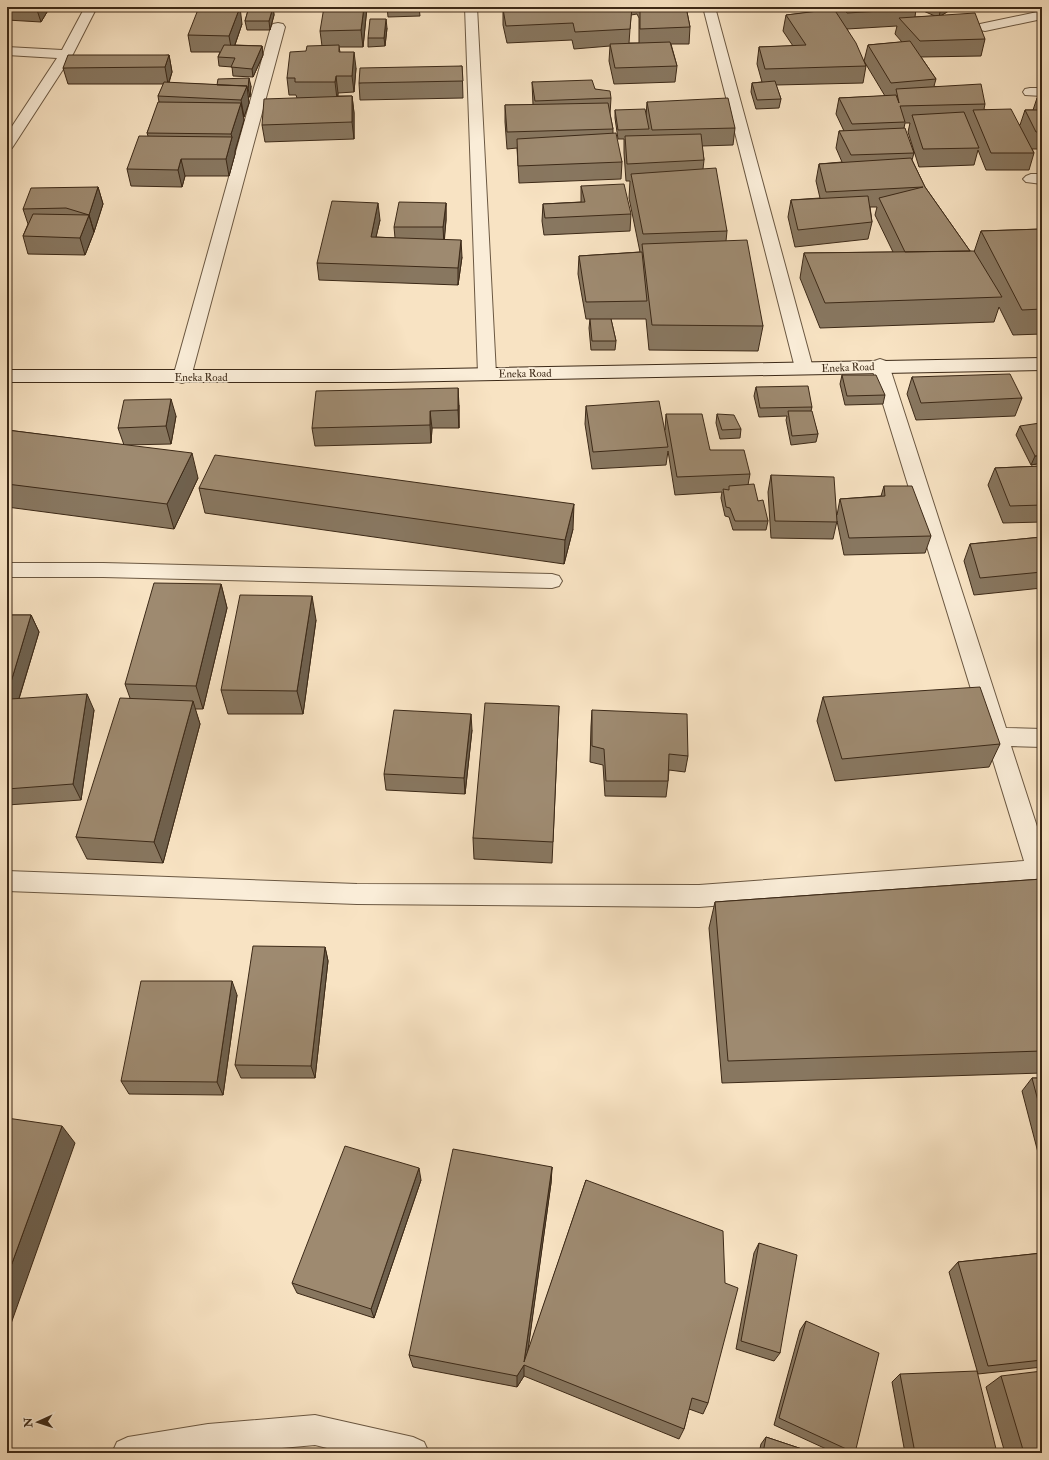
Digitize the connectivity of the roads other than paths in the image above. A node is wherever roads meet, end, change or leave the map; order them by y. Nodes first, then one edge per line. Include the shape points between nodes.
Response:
1 (91, 7) edge
2 (471, 7) edge
3 (709, 7) edge
4 (1042, 15) edge
5 (278, 27) dead end
6 (985, 27) dead end
7 (7, 51) edge
8 (66, 54) junction
9 (7, 145) edge
10 (1042, 364) edge
11 (880, 366) junction
12 (804, 368) junction
13 (487, 374) junction
14 (7, 376) edge
15 (182, 376) junction
16 (7, 570) edge
17 (552, 581) dead end
18 (997, 737) junction
19 (1042, 738) edge
20 (1040, 875) edge
21 (7, 881) edge
22 (128, 1453) edge
23 (413, 1453) edge

1 - 8 street
2 - 13 street
3 - 12 street
4 - 6 street
5 - 15 street
7 - 8 street
8 - 9 street
10 - 11 street, Eneka Road
11 - 12 street, Eneka Road
11 - 18 street
12 - 13 street, Eneka Road
13 - 15 street, Eneka Road
14 - 15 street, Eneka Road
16 - 17 street
18 - 19 street
18 - 20 street
20 - 21 street via 699,896 357,894
22 - 23 street via 208,1439 315,1430

